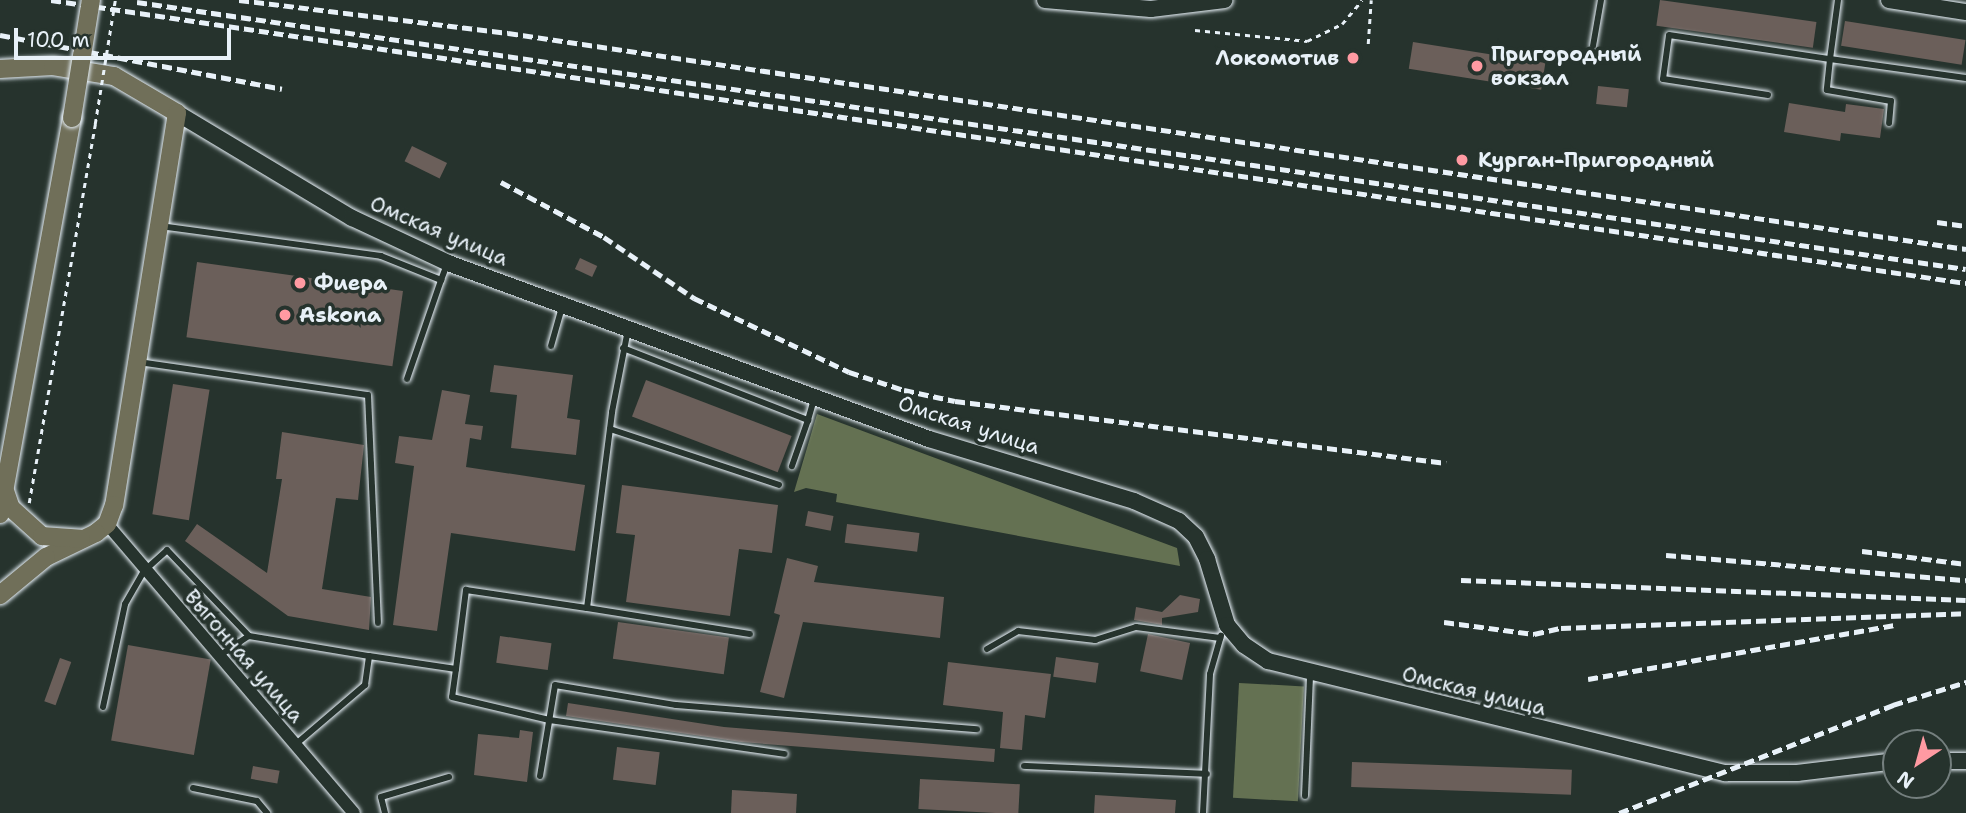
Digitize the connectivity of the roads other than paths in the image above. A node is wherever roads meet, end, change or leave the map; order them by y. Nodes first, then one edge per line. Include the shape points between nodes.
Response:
1 (91, 0) edge
2 (1045, 0) edge
3 (1121, 0) edge
4 (1224, 0) edge
5 (1601, 0) edge
6 (1838, 0) edge
7 (1889, 0) edge
8 (1104, 6) junction
9 (1966, 12) edge
10 (1593, 46) dead end
11 (1830, 59) junction
12 (0, 69) edge
13 (1966, 78) edge
14 (1768, 95) dead end
15 (177, 113) junction
16 (1889, 123) dead end
17 (158, 225) junction
18 (448, 263) junction
19 (441, 280) junction
20 (562, 306) junction
21 (628, 330) junction
22 (551, 346) dead end
23 (623, 348) junction
24 (135, 362) junction
25 (407, 380) dead end
26 (815, 397) junction
27 (808, 420) junction
28 (610, 429) junction
29 (792, 466) dead end
30 (779, 485) dead end
31 (2, 490) edge
32 (0, 514) edge
33 (107, 524) junction
34 (82, 540) junction
35 (144, 571) junction
36 (0, 595) edge
37 (587, 608) junction
38 (378, 623) dead end
39 (1224, 632) junction
40 (750, 634) dead end
41 (249, 636) junction
42 (987, 649) dead end
43 (219, 656) junction
44 (369, 656) junction
45 (456, 669) junction
46 (1310, 675) junction
47 (103, 707) dead end
48 (549, 720) junction
49 (976, 729) dead end
50 (296, 744) junction
51 (785, 754) dead end
52 (1882, 763) edge
53 (1024, 766) dead end
54 (1207, 774) junction
55 (540, 776) dead end
56 (449, 777) dead end
57 (192, 788) dead end
58 (1305, 796) dead end
59 (267, 813) edge
60 (354, 813) edge
61 (385, 813) edge
62 (1203, 813) edge

1 - 31 main road, bridge
2 - 8 main road
3 - 8 main road
4 - 8 main road via 1151,9
5 - 10 lane
6 - 11 lane
7 - 9 main road
11 - 13 lane
11 - 14 lane via 1669,35 1663,79
11 - 16 lane via 1826,90 1891,101
12 - 15 main road, Омская улица via 53,66 114,76
15 - 17 main road
15 - 18 main road, Омская улица via 352,218
17 - 19 lane via 381,256
17 - 24 main road
18 - 19 lane
18 - 20 main road, Омская улица
19 - 25 lane
20 - 21 main road, Омская улица
20 - 22 lane
21 - 23 lane
21 - 26 main road, Омская улица
23 - 27 lane
23 - 28 lane
24 - 33 main road via 114,505
24 - 38 lane via 368,395
26 - 27 lane
26 - 39 main road, Омская улица via 929,439 1134,500 1179,521 1196,537 1207,559
27 - 29 lane
28 - 30 lane
28 - 37 lane
31 - 32 main road
31 - 34 main road via 11,508 42,536
33 - 34 main road
33 - 35 street, Выгонная улица
34 - 36 main road via 46,557
35 - 41 lane via 167,550
35 - 43 street, Выгонная улица
35 - 47 lane via 125,604
37 - 40 lane
37 - 45 lane via 466,590
39 - 42 lane via 1136,627 1095,640 1018,631
39 - 46 main road, Омская улица via 1268,661
39 - 54 lane via 1210,674
41 - 43 lane
41 - 44 lane
43 - 50 street, Выгонная улица
44 - 45 lane
44 - 50 lane via 365,685
45 - 48 lane via 452,696
46 - 52 main road, Омская улица via 1725,774 1797,774
46 - 58 lane
48 - 49 lane via 555,685 676,705
48 - 51 lane
48 - 55 lane
50 - 60 street, Выгонная улица
53 - 54 lane
54 - 62 lane
56 - 61 lane via 381,797
57 - 59 lane via 257,801

